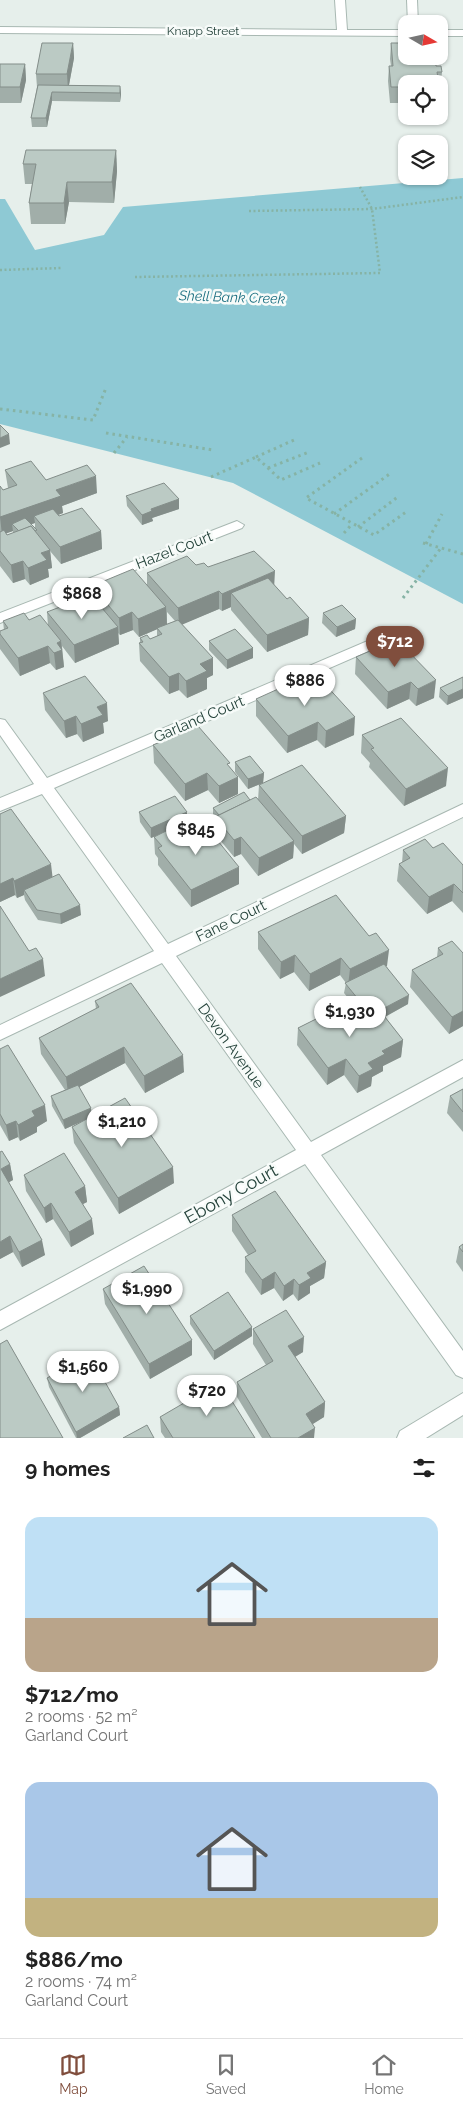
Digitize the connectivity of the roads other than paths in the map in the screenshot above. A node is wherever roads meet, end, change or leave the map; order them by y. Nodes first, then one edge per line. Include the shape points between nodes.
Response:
1 (340, 0) edge
2 (412, 0) edge
3 (413, 15) edge
4 (0, 30) edge
5 (342, 32) junction
6 (398, 33) edge
7 (448, 33) edge
8 (463, 33) edge
9 (237, 525) dead end
10 (0, 618) edge
11 (398, 632) dead end
12 (0, 724) edge
13 (44, 786) junction
14 (0, 805) edge
15 (463, 810) edge
16 (165, 953) junction
17 (0, 1033) edge
18 (463, 1068) edge
19 (307, 1152) junction
20 (0, 1321) edge
21 (463, 1368) edge
22 (463, 1403) edge
23 (407, 1438) edge

1 - 5 street
2 - 3 street
4 - 5 street, Knapp Street
5 - 6 street, Knapp Street
7 - 8 street
9 - 10 street, Hazel Court
11 - 13 street, Garland Court
12 - 13 street, Devon Avenue
13 - 14 street, Garland Court
13 - 16 street, Devon Avenue
15 - 16 street, Fane Court
16 - 17 street, Fane Court
16 - 19 street, Devon Avenue
18 - 19 street, Ebony Court
19 - 20 street, Ebony Court
19 - 21 street, Devon Avenue
22 - 23 street

